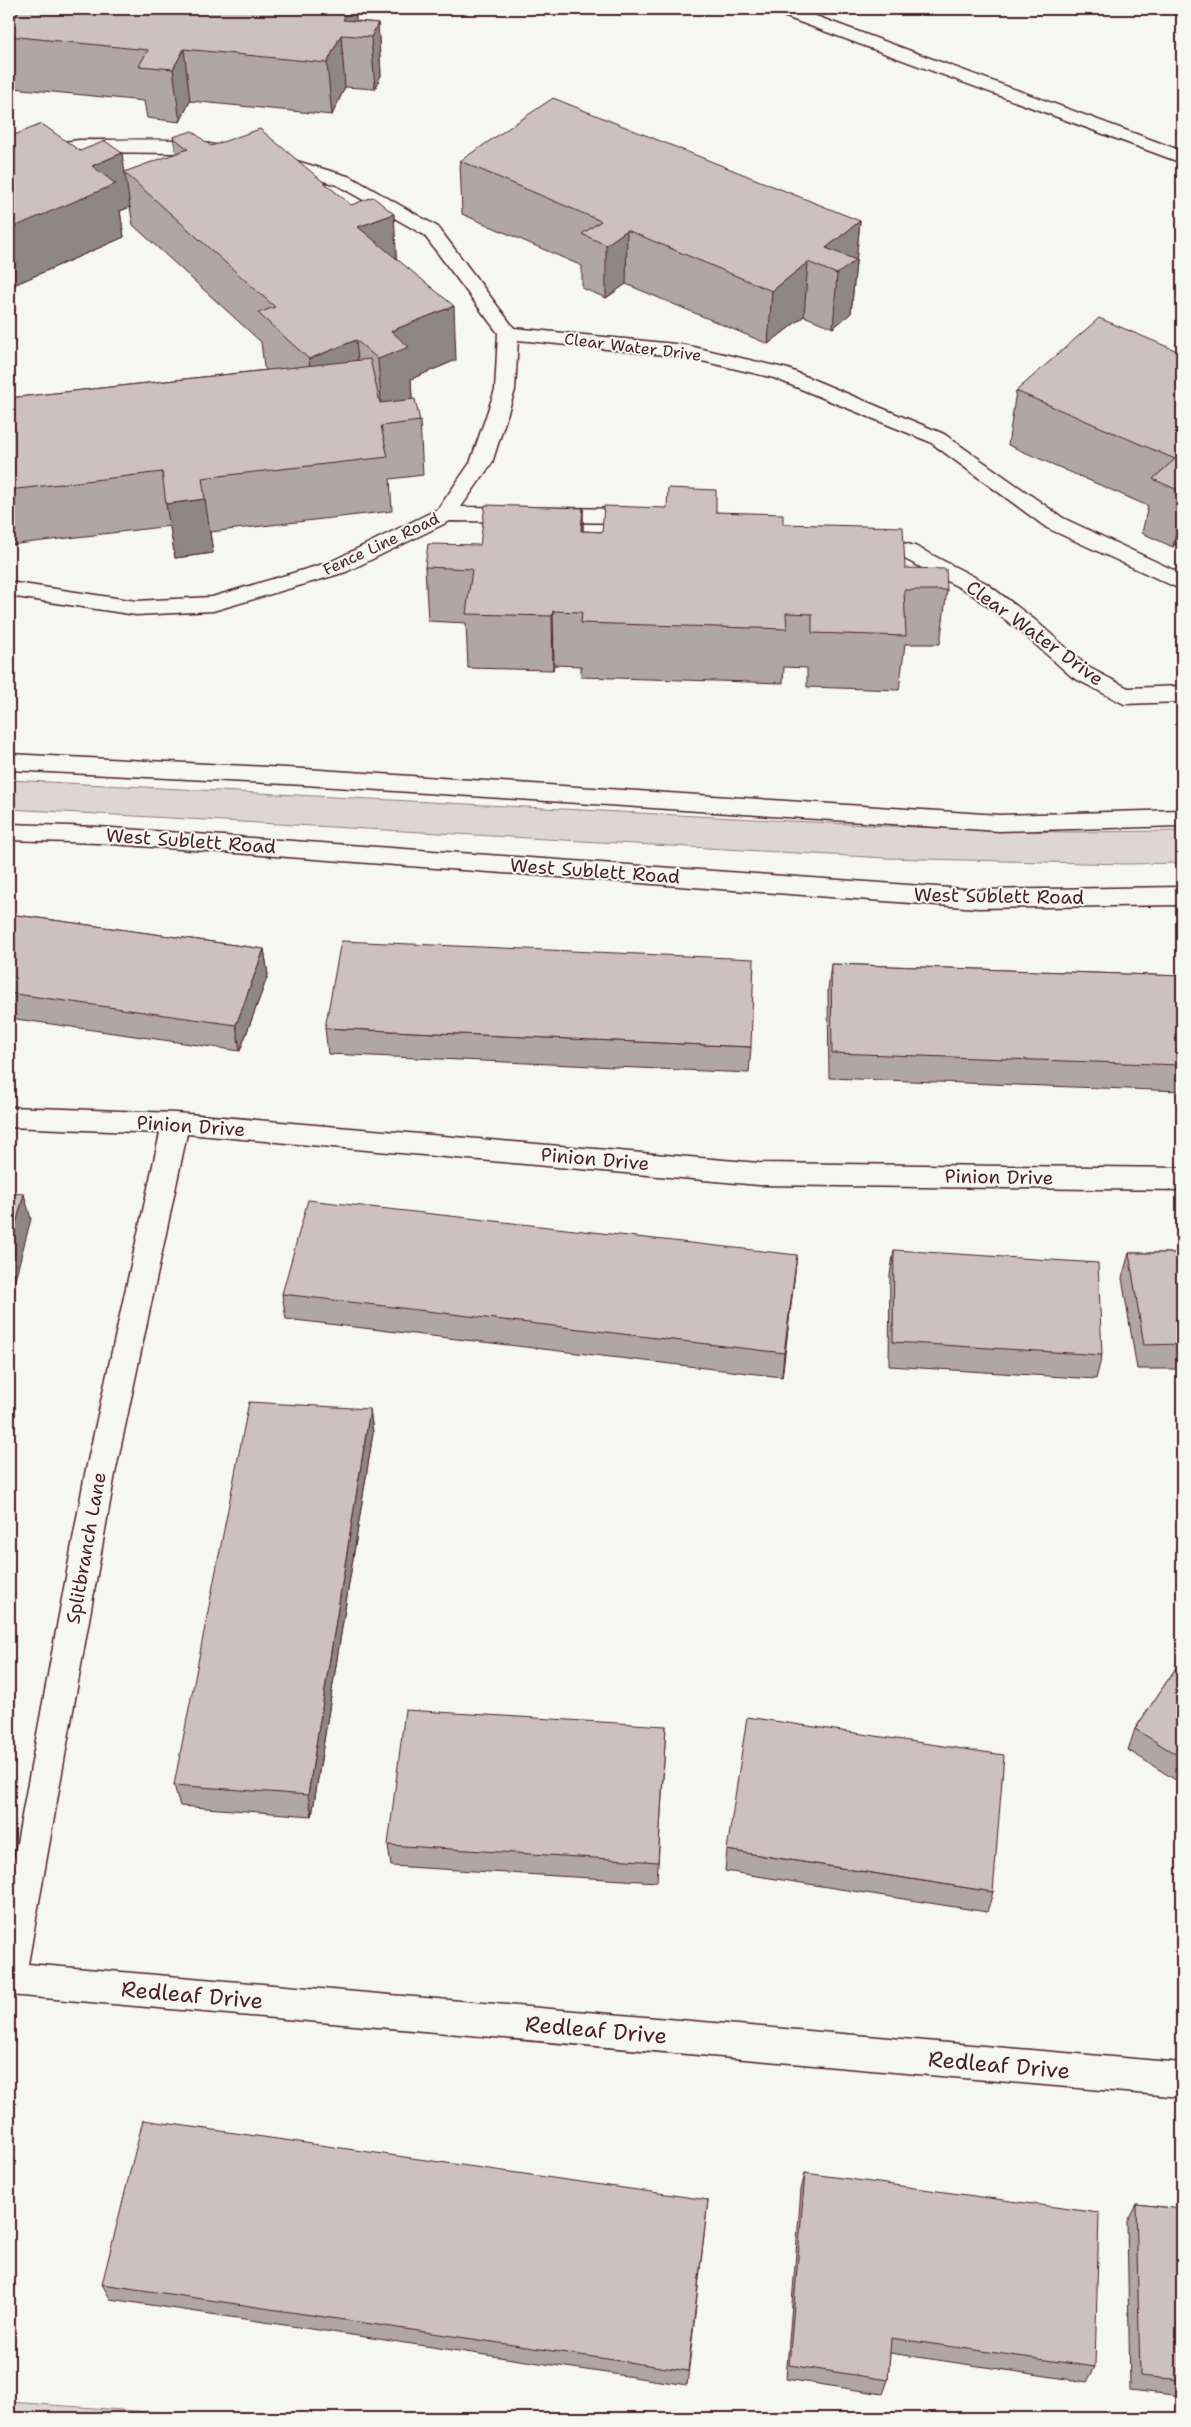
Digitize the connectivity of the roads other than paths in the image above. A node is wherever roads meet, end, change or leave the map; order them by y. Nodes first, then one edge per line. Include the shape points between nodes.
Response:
1 (780, 9) edge
2 (232, 152) edge
3 (9, 155) edge
4 (260, 157) edge
5 (1182, 157) edge
6 (508, 333) junction
7 (446, 514) junction
8 (663, 518) edge
9 (850, 536) edge
10 (1182, 583) edge
11 (9, 589) edge
12 (1182, 694) edge
13 (9, 762) edge
14 (1182, 818) edge
15 (9, 832) edge
16 (1182, 896) edge
17 (9, 1117) edge
18 (176, 1123) junction
19 (1182, 1179) edge
20 (9, 1977) edge
21 (1182, 2080) edge

1 - 5 main road
2 - 3 main road via 178,147 79,146
4 - 6 main road via 344,181 431,231
6 - 7 main road, Fence Line Road via 505,390 480,463
6 - 10 main road, Clear Water Drive via 685,350 781,373 937,438 1055,523
7 - 8 main road
7 - 11 main road, Fence Line Road via 338,567 213,604 136,608
9 - 12 main road, Clear Water Drive via 907,551 978,588 1027,625 1080,672 1124,696
13 - 14 main road via 305,777 999,823
15 - 16 main road, West Sublett Road via 98,834 978,899
17 - 18 main road, Pinion Drive
18 - 19 main road, Pinion Drive via 759,1174
18 - 20 main road, Splitbranch Lane via 100,1474
20 - 21 main road, Redleaf Drive

